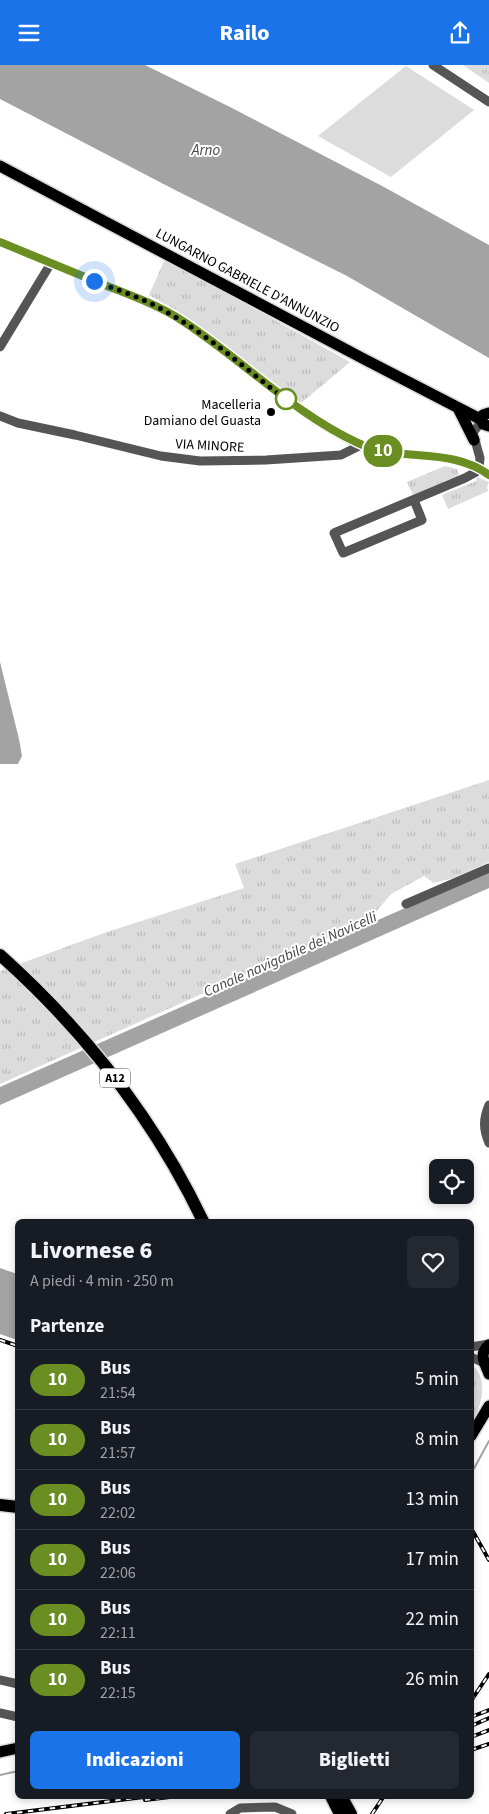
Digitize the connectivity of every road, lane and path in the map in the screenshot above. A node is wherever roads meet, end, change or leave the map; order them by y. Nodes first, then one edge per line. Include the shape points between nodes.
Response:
1 (434, 65) edge
2 (489, 101) edge
3 (0, 166) edge
4 (0, 242) edge
5 (51, 263) junction
6 (0, 347) edge
7 (458, 409) junction
8 (0, 416) edge
9 (486, 420) edge
10 (474, 440) junction
11 (361, 445) junction
12 (479, 468) junction
13 (489, 475) edge
14 (414, 500) junction
15 (489, 868) edge
16 (406, 904) dead end
17 (0, 955) edge
18 (0, 966) edge
19 (489, 1105) edge
20 (489, 1143) edge
21 (193, 1219) edge
22 (202, 1219) edge
23 (489, 1344) edge
24 (474, 1346) edge
25 (474, 1359) edge
26 (488, 1368) edge
27 (489, 1406) edge
28 (474, 1431) edge
29 (0, 1505) edge
30 (15, 1507) edge
31 (0, 1680) edge
32 (15, 1683) edge
33 (0, 1713) edge
34 (15, 1716) edge
35 (15, 1749) edge
36 (0, 1752) edge
37 (332, 1799) edge
38 (343, 1799) edge
39 (230, 1814) edge
40 (292, 1814) edge
41 (340, 1814) edge
42 (351, 1814) edge

1 - 2 street
3 - 7 main road, LUNGARNO GABRIELE D'ANNUNZIO
4 - 5 street
5 - 6 street
5 - 11 street via 167,312 195,329 289,402
7 - 9 main road, LUNGARNO GABRIELE D'ANNUNZIO
7 - 10 main road
8 - 11 street, VIA MINORE via 144,452 200,461 341,455
9 - 10 street via 473,431
10 - 12 street via 480,458
11 - 12 street via 384,451 450,458
12 - 13 street
12 - 14 street
14 - 14 street via 422,520 343,553 334,533
15 - 16 street
17 - 22 highway, A12 via 61,1014 115,1078 165,1151
18 - 21 highway, A12 via 73,1038 118,1096 156,1151
19 - 20 street via 484,1124
23 - 24 street
23 - 26 main road via 483,1352
25 - 26 street
27 - 28 main road
29 - 30 highway
31 - 32 street
33 - 34 street
35 - 36 main road
37 - 41 highway
38 - 42 highway
39 - 40 street via 240,1808 275,1807

